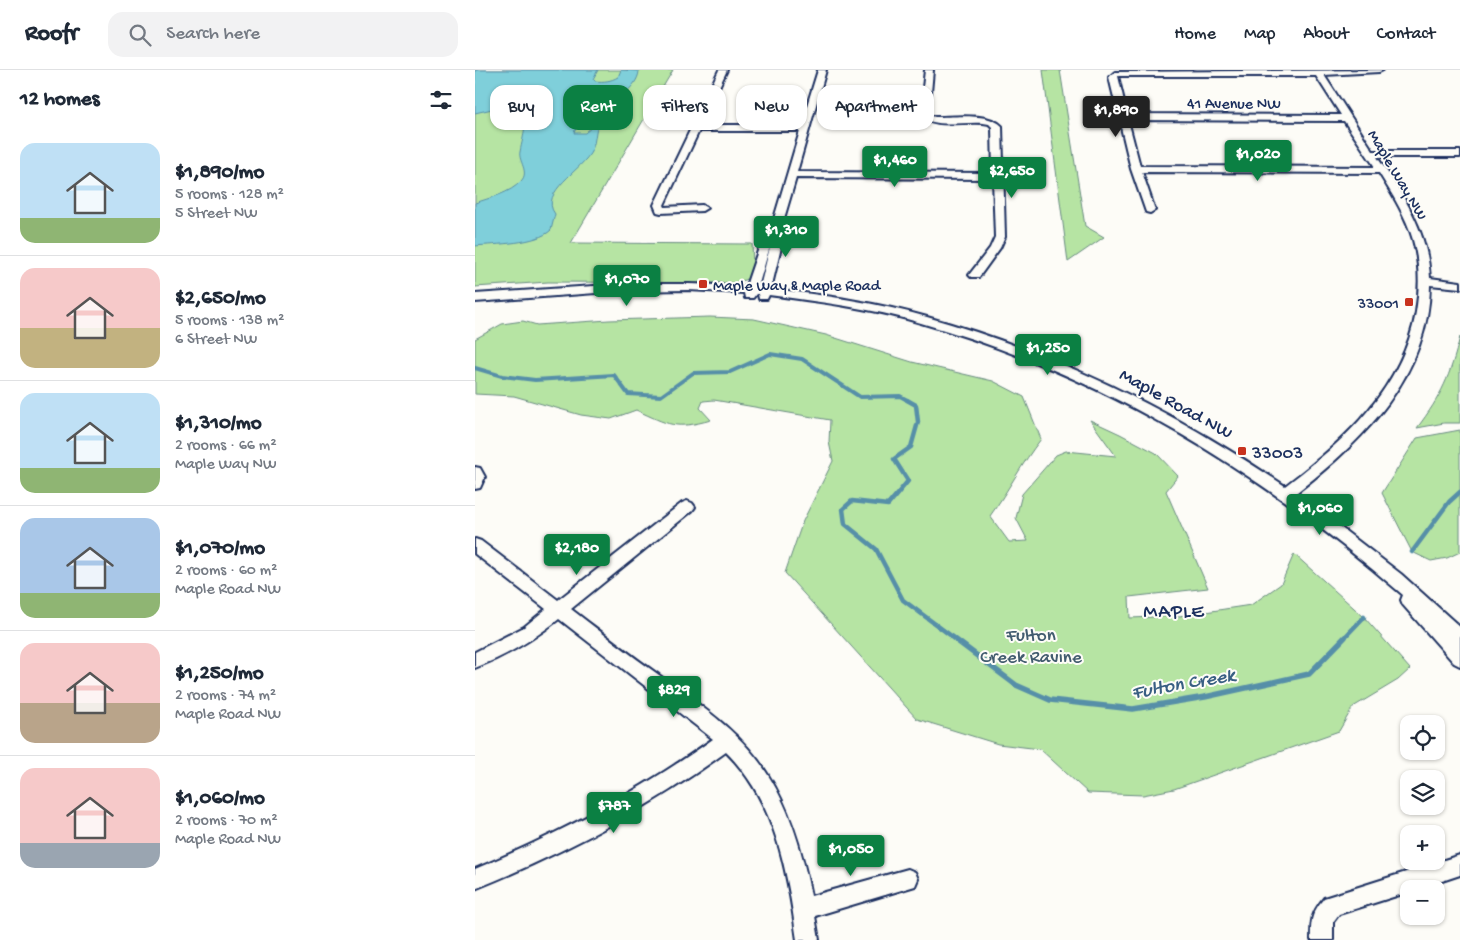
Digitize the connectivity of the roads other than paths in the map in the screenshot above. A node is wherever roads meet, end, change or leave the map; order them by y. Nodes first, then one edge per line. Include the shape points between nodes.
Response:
1 (723, 70) edge
2 (822, 70) edge
3 (929, 70) edge
4 (1379, 70) edge
5 (1318, 72) edge
6 (716, 85) edge
7 (1123, 117) junction
8 (1346, 118) junction
9 (807, 119) edge
10 (696, 130) edge
11 (804, 130) edge
12 (1370, 154) junction
13 (1460, 154) edge
14 (1136, 169) junction
15 (1381, 170) junction
16 (792, 175) junction
17 (999, 176) junction
18 (702, 208) dead end
19 (1150, 210) dead end
20 (778, 222) junction
21 (975, 275) dead end
22 (1426, 281) junction
23 (1460, 285) edge
24 (751, 293) junction
25 (764, 294) junction
26 (475, 298) edge
27 (475, 472) edge
28 (475, 484) edge
29 (1287, 492) junction
30 (687, 507) dead end
31 (475, 544) edge
32 (1371, 558) junction
33 (560, 610) junction
34 (1460, 638) edge
35 (1460, 658) edge
36 (475, 660) edge
37 (727, 740) junction
38 (1460, 865) edge
39 (475, 879) edge
40 (908, 879) dead end
41 (803, 909) junction
42 (808, 940) edge
43 (1322, 940) edge

1 - 6 street
2 - 9 street
3 - 17 street via 924,114 927,118 992,122 997,127
4 - 5 street
5 - 7 street via 1115,74 1113,77
5 - 8 street, Maple Way NW
7 - 8 street, 41 Avenue NW
7 - 14 street
8 - 12 street, Maple Way NW
10 - 18 street via 659,206 661,210
11 - 16 street
12 - 13 street
12 - 15 street, Maple Way NW
14 - 15 street
14 - 19 street
15 - 22 street, Maple Way NW via 1410,218 1420,247
16 - 17 street
16 - 20 street
17 - 21 street via 1000,238
20 - 24 street via 767,239
20 - 25 street via 779,235
22 - 23 street
22 - 29 street, Maple Way NW via 1419,331 1407,366 1397,382 1367,422
24 - 25 street, Maple Road NW
24 - 26 street, Maple Road NW via 654,292
25 - 29 street, Maple Road NW via 882,311 1005,345 1081,375 1165,416
27 - 28 street via 478,477
29 - 32 street, Maple Road NW
30 - 33 street
31 - 33 street
32 - 34 street, Maple Road NW via 1433,610
32 - 35 street, Maple Road NW
33 - 36 street via 516,640
33 - 37 street
37 - 39 street via 653,792 589,828
37 - 41 street via 759,779 782,826 797,871
38 - 43 street via 1332,906 1322,918
40 - 41 street
41 - 42 street

